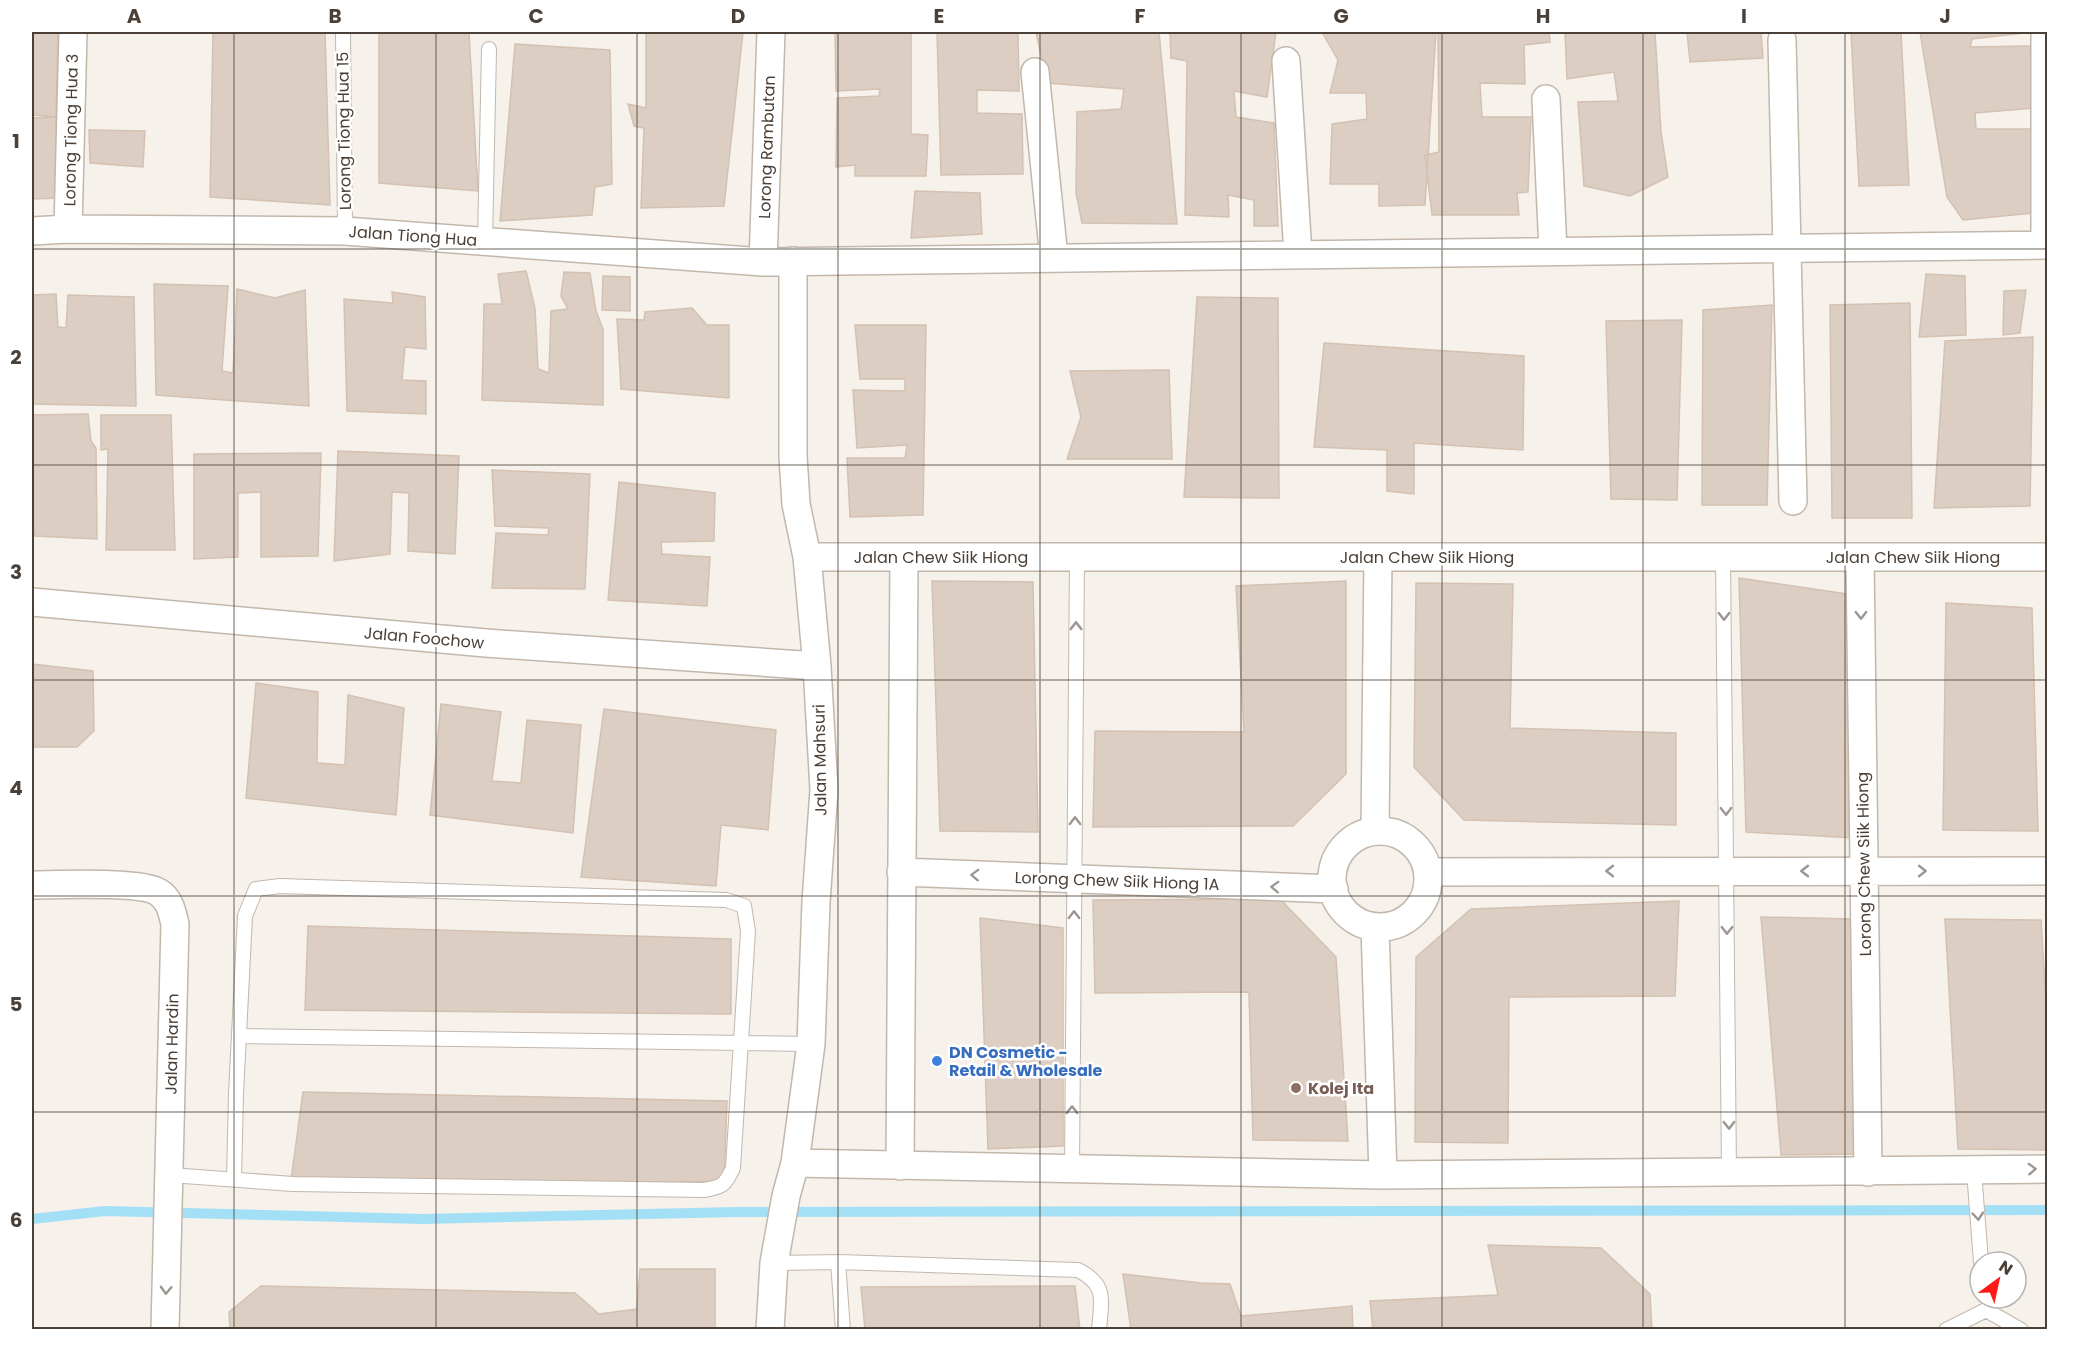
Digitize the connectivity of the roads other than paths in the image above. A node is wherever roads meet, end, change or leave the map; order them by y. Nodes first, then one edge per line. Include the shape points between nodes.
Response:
1 (73, 32) edge
2 (342, 32) edge
3 (771, 32) edge
4 (2045, 32) edge
5 (1782, 40) dead end
6 (489, 49) dead end
7 (1286, 61) dead end
8 (1035, 72) dead end
9 (1546, 99) dead end
10 (68, 229) junction
11 (32, 231) edge
12 (345, 231) junction
13 (485, 241) junction
14 (2046, 245) edge
15 (1786, 248) junction
16 (1553, 251) junction
17 (1298, 255) junction
18 (1054, 258) junction
19 (793, 261) junction
20 (763, 262) junction
21 (1793, 501) dead end
22 (807, 557) junction
23 (904, 557) junction
24 (1077, 557) junction
25 (1378, 557) junction
26 (1723, 557) junction
27 (1860, 557) junction
28 (2048, 557) edge
29 (32, 602) edge
30 (817, 666) junction
31 (1375, 831) junction
32 (1726, 871) junction
33 (1864, 871) junction
34 (2048, 871) edge
35 (901, 872) junction
36 (1428, 872) junction
37 (1074, 879) junction
38 (32, 885) edge
39 (1334, 889) junction
40 (1375, 927) junction
41 (240, 1036) junction
42 (741, 1043) junction
43 (811, 1044) junction
44 (795, 1163) junction
45 (900, 1166) junction
46 (2048, 1168) edge
47 (1072, 1169) junction
48 (1974, 1170) junction
49 (1868, 1172) junction
50 (1729, 1173) junction
51 (170, 1175) junction
52 (1383, 1175) junction
53 (234, 1179) junction
54 (1981, 1250) edge
55 (775, 1257) junction
56 (838, 1262) junction
57 (1976, 1310) edge
58 (1994, 1310) edge
59 (165, 1329) edge
60 (770, 1329) edge
61 (843, 1329) edge
62 (1099, 1329) edge
63 (1946, 1329) edge
64 (2021, 1329) edge

1 - 10 street, Lorong Tiong Hua 3
2 - 12 lane, Lorong Tiong Hua 15
3 - 20 street, Lorong Rambutan
4 - 14 street
5 - 15 street
6 - 13 lane
7 - 17 street
8 - 18 street
9 - 16 street
10 - 11 street, Jalan Tiong Hua
10 - 12 street, Jalan Tiong Hua
12 - 13 street, Jalan Tiong Hua
13 - 20 street, Jalan Tiong Hua
14 - 15 street, Jalan Tiong Hua
15 - 16 street, Jalan Tiong Hua
15 - 21 street
16 - 17 street, Jalan Tiong Hua
17 - 18 street, Jalan Tiong Hua
18 - 19 street, Jalan Tiong Hua
19 - 20 street, Jalan Tiong Hua
19 - 22 street, Jalan Mahsuri via 795,492
22 - 23 street, Jalan Chew Siik Hiong
22 - 30 street, Jalan Mahsuri
23 - 24 street, Jalan Chew Siik Hiong
23 - 35 street
24 - 25 street, Jalan Chew Siik Hiong
37 -> 24 lane
25 - 26 street, Jalan Chew Siik Hiong
25 - 31 street
26 - 27 street, Jalan Chew Siik Hiong
26 -> 32 lane
27 - 28 street, Jalan Chew Siik Hiong
27 -> 33 street, Lorong Chew Siik Hiong
29 - 30 street, Jalan Foochow via 486,643
30 - 43 street, Jalan Mahsuri via 824,790
31 - 36 street via 1410,841 1424,858
31 - 39 street via 1346,844 1332,873
33 -> 32 street
32 -> 36 street
32 -> 50 lane
33 -> 34 street
33 - 49 street, Lorong Chew Siik Hiong
37 -> 35 street, Lorong Chew Siik Hiong 1A
35 - 45 street
36 - 40 street via 1424,900 1415,912 1404,921
39 -> 37 street, Lorong Chew Siik Hiong 1A
47 -> 37 lane
38 - 51 street, Jalan Hardin via 122,885 157,891 170,903 175,924
39 - 40 street via 1348,915
40 - 52 street
41 - 42 lane
41 - 42 lane via 245,915 256,889 280,886 726,900 744,906 748,931
41 - 53 lane
42 - 43 lane
42 - 53 lane via 733,1168 726,1182 716,1188 293,1184
43 - 44 street, Jalan Mahsuri
44 - 45 street
44 - 55 street, Jalan Mahsuri
45 - 47 street
48 -> 46 street
47 - 52 street
48 - 49 street
48 -> 54 lane
49 - 50 street
50 - 52 street
51 - 53 lane
51 -> 59 street, Jalan Hardin
55 - 56 lane
55 - 60 street, Jalan Mahsuri
56 - 61 lane
56 - 62 lane via 1078,1270 1100,1288
57 - 63 lane
58 - 64 lane

